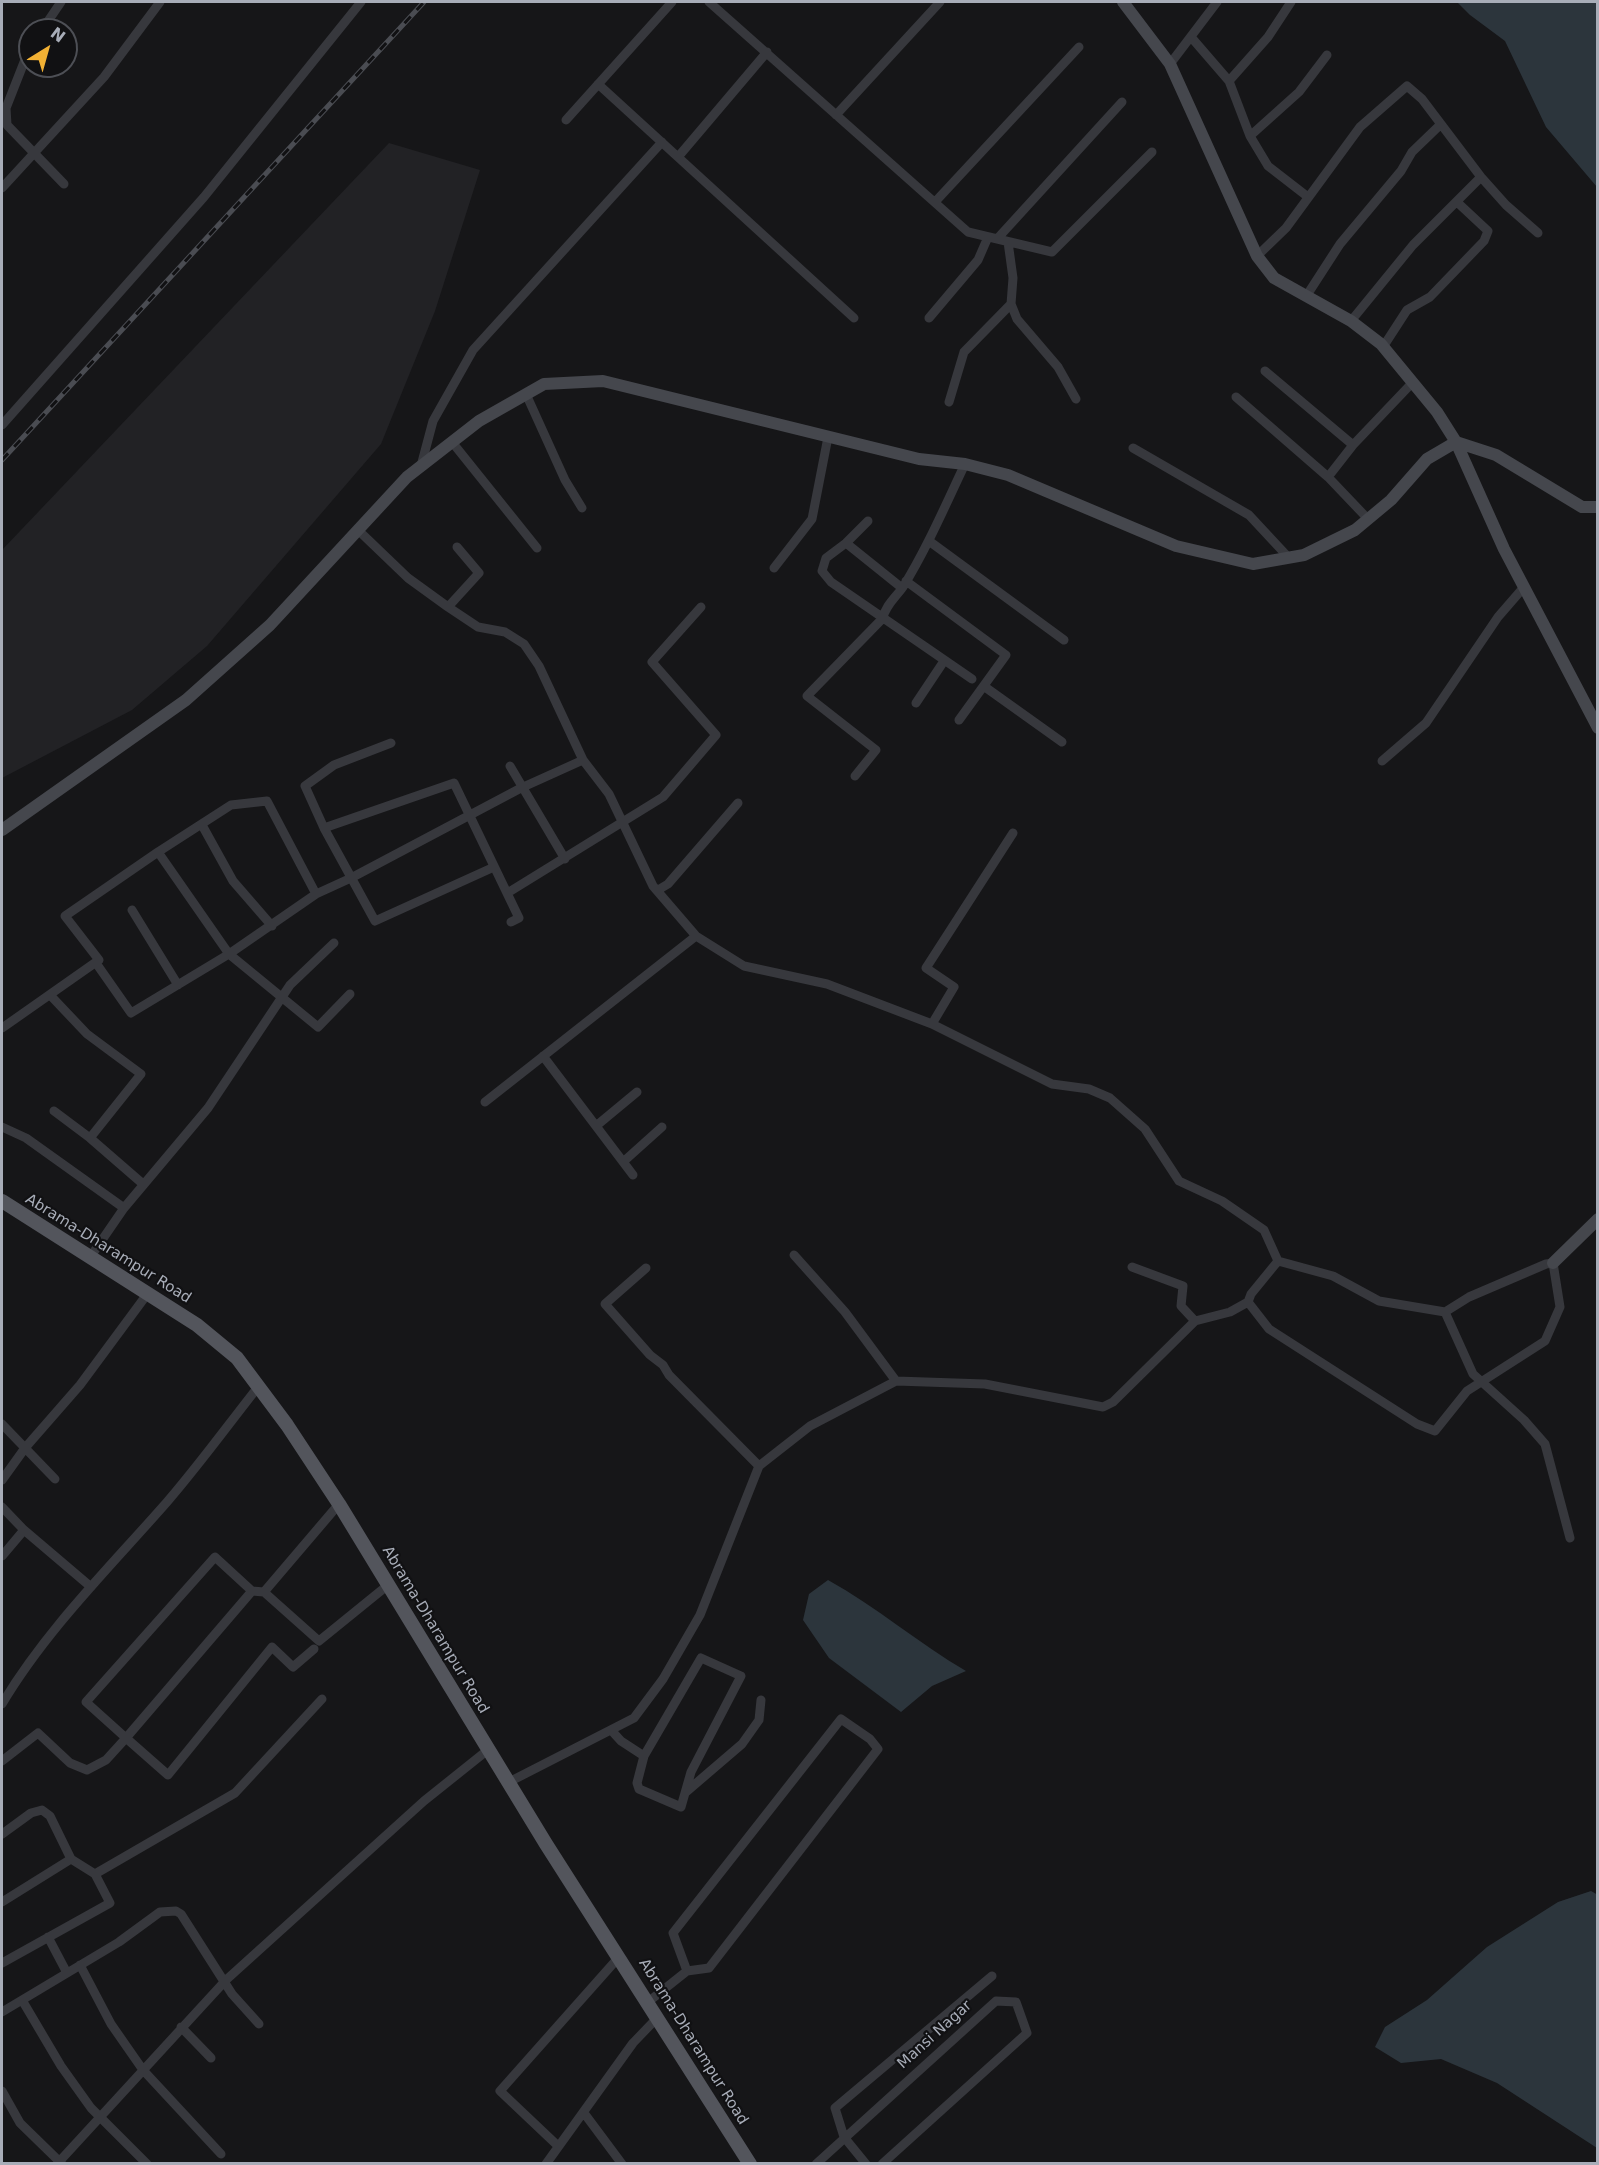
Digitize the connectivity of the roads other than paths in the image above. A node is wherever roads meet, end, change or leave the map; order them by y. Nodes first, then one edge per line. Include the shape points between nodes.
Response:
1 (61, 2) edge
2 (160, 2) edge
3 (361, 2) edge
4 (672, 2) edge
5 (710, 2) edge
6 (940, 2) edge
7 (1126, 2) edge
8 (1217, 2) edge
9 (1291, 2) edge
10 (50, 18) edge
11 (1191, 37) junction
12 (1079, 47) dead end
13 (767, 52) junction
14 (1327, 55) dead end
15 (1170, 64) junction
16 (18, 78) edge
17 (1229, 81) junction
18 (598, 84) junction
19 (1122, 102) dead end
20 (836, 115) junction
21 (566, 120) dead end
22 (1440, 125) junction
23 (1250, 136) junction
24 (662, 142) junction
25 (1152, 152) dead end
26 (33, 153) junction
27 (678, 157) junction
28 (1481, 177) junction
29 (64, 184) dead end
30 (2, 188) edge
31 (1308, 197) junction
32 (935, 202) junction
33 (1458, 203) junction
34 (1538, 233) dead end
35 (992, 238) junction
36 (1008, 242) junction
37 (1257, 256) junction
38 (1307, 295) junction
39 (1011, 304) junction
40 (854, 318) dead end
41 (929, 318) dead end
42 (1351, 321) junction
43 (1383, 347) junction
44 (1265, 371) dead end
45 (1413, 382) junction
46 (526, 394) junction
47 (1236, 397) dead end
48 (1076, 399) dead end
49 (950, 402) dead end
50 (2, 425) edge
51 (828, 437) junction
52 (452, 442) junction
53 (1456, 442) junction
54 (1353, 445) junction
55 (1133, 448) dead end
56 (964, 464) junction
57 (421, 466) junction
58 (1328, 477) junction
59 (1598, 507) edge
60 (582, 508) dead end
61 (1368, 519) junction
62 (868, 521) dead end
63 (358, 530) junction
64 (929, 541) junction
65 (846, 543) junction
66 (458, 548) dead end
67 (537, 548) dead end
68 (1289, 558) junction
69 (774, 568) dead end
70 (904, 584) junction
71 (1524, 587) junction
72 (448, 607) junction
73 (701, 607) dead end
74 (883, 618) junction
75 (1064, 640) dead end
76 (944, 661) junction
77 (972, 679) dead end
78 (985, 687) junction
79 (916, 703) dead end
80 (960, 720) dead end
81 (1598, 728) edge
82 (1062, 742) dead end
83 (391, 743) dead end
84 (583, 760) junction
85 (1382, 761) dead end
86 (510, 766) dead end
87 (855, 776) dead end
88 (521, 788) junction
89 (738, 803) dead end
90 (469, 816) junction
91 (623, 822) junction
92 (202, 825) junction
93 (324, 828) junction
94 (2, 830) edge
95 (1012, 833) dead end
96 (158, 852) junction
97 (565, 858) junction
98 (494, 867) junction
99 (351, 878) junction
100 (658, 890) junction
101 (509, 892) junction
102 (316, 894) junction
103 (132, 910) dead end
104 (511, 922) dead end
105 (272, 926) junction
106 (696, 936) junction
107 (334, 944) dead end
108 (229, 954) junction
109 (96, 963) junction
110 (178, 985) junction
111 (350, 994) dead end
112 (51, 996) junction
113 (283, 999) junction
114 (932, 1024) junction
115 (2, 1028) edge
116 (543, 1056) junction
117 (637, 1092) dead end
118 (485, 1102) dead end
119 (54, 1111) dead end
120 (596, 1126) junction
121 (2, 1127) edge
122 (662, 1127) dead end
123 (90, 1137) junction
124 (623, 1162) junction
125 (633, 1175) dead end
126 (143, 1184) junction
127 (2, 1201) edge
128 (124, 1208) junction
129 (1598, 1219) edge
130 (794, 1255) dead end
131 (91, 1256) junction
132 (1278, 1261) junction
133 (1553, 1263) junction
134 (1132, 1267) dead end
135 (646, 1268) dead end
136 (148, 1293) junction
137 (1248, 1302) junction
138 (1445, 1312) junction
139 (1195, 1321) junction
140 (896, 1381) junction
141 (1482, 1381) junction
142 (258, 1387) junction
143 (2, 1426) edge
144 (25, 1448) junction
145 (759, 1466) junction
146 (55, 1479) dead end
147 (2, 1480) edge
148 (339, 1504) junction
149 (2, 1507) edge
150 (24, 1530) junction
151 (1570, 1538) dead end
152 (2, 1556) edge
153 (388, 1585) junction
154 (91, 1587) junction
155 (252, 1591) junction
156 (264, 1592) junction
157 (314, 1649) dead end
158 (321, 1699) dead end
159 (761, 1700) dead end
160 (2, 1704) edge
161 (610, 1730) junction
162 (126, 1738) junction
163 (489, 1749) junction
164 (644, 1756) junction
165 (2, 1761) edge
166 (509, 1782) junction
167 (685, 1793) junction
168 (2, 1834) edge
169 (71, 1859) junction
170 (94, 1874) junction
171 (2, 1902) edge
172 (48, 1937) junction
173 (620, 1958) junction
174 (2, 1963) edge
175 (80, 1965) junction
176 (687, 1971) junction
177 (67, 1973) junction
178 (992, 1976) dead end
179 (226, 1980) junction
180 (22, 2000) junction
181 (648, 2002) junction
182 (2, 2012) edge
183 (658, 2017) junction
184 (259, 2024) dead end
185 (181, 2027) junction
186 (211, 2058) dead end
187 (143, 2070) junction
188 (2, 2091) edge
189 (584, 2113) junction
190 (100, 2116) junction
191 (844, 2137) junction
192 (557, 2145) junction
193 (221, 2154) dead end
194 (59, 2163) edge
195 (147, 2163) edge
196 (546, 2163) edge
197 (622, 2163) edge
198 (750, 2163) edge
199 (816, 2163) edge
200 (866, 2163) edge
201 (882, 2163) edge

1 - 10 street
2 - 26 street via 104,77
3 - 50 street via 204,197
4 - 18 street
5 - 13 street
6 - 20 street
7 - 15 street
8 - 11 street
9 - 17 street via 1268,37
11 - 15 street
11 - 17 street
12 - 32 street
13 - 20 street
13 - 27 street
14 - 23 street via 1299,92
15 - 37 street
16 - 26 street via 6,108 7,125
17 - 23 street
18 - 21 street
18 - 24 street
19 - 35 street
20 - 32 street
22 - 28 street
22 - 31 street via 1422,99 1404,87 1360,127
22 - 38 street via 1412,152 1401,171 1340,244
23 - 31 street via 1268,166
24 - 27 street
24 - 57 street via 473,350 433,421
25 - 36 street via 1052,252
26 - 29 street
26 - 30 street
27 - 40 street
28 - 33 street
28 - 34 street
31 - 37 street via 1286,228
32 - 35 street via 968,232
33 - 42 street via 1413,245
33 - 43 street via 1488,231 1484,241 1430,297 1407,310
35 - 36 street
35 - 41 street
36 - 39 street via 1013,278
37 - 38 street via 1275,278
38 - 42 street
39 - 48 street via 1017,319 1058,367
39 - 49 street via 964,352
42 - 43 street
43 - 45 street
44 - 54 street
45 - 53 street
45 - 54 street
46 - 51 street via 544,384 603,381
46 - 52 street
46 - 60 street
47 - 58 street
51 - 56 street via 919,459
51 - 69 street via 812,519
52 - 57 street
52 - 67 street
53 - 59 street via 1496,455 1582,507
53 - 61 street via 1427,459 1391,500
53 - 71 street
54 - 58 street
55 - 68 street via 1249,515
56 - 64 street
56 - 68 street via 1008,475 1176,546 1253,564
57 - 63 street
58 - 61 street
61 - 68 street via 1304,555
62 - 65 street
63 - 72 street via 408,578
63 - 94 street via 270,625 186,700
64 - 70 street
64 - 75 street
65 - 70 street
65 - 74 street via 826,558 822,571 831,582
66 - 72 street via 480,573
70 - 74 street
70 - 78 street via 1006,655
71 - 81 street
71 - 85 street via 1498,617 1426,723
72 - 84 street via 478,627 505,632 524,644 539,666
73 - 91 street via 652,662 716,735 663,797
74 - 76 street
74 - 87 street via 807,696 876,750
76 - 77 street
76 - 79 street
78 - 80 street
78 - 82 street
83 - 93 street via 334,765 305,786
84 - 88 street
84 - 91 street via 609,794
86 - 88 street
88 - 90 street
88 - 97 street
89 - 100 street via 668,884
90 - 93 street via 454,783
90 - 98 street
90 - 99 street
91 - 97 street
91 - 100 street
92 - 96 street
92 - 102 street via 231,805 267,801
92 - 105 street via 233,881
93 - 99 street
95 - 114 street via 926,968 954,987
96 - 108 street
96 - 109 street via 65,916 99,960
97 - 101 street
98 - 99 street via 375,921
98 - 101 street
99 - 102 street
100 - 106 street
101 - 104 street via 519,918
102 - 105 street
103 - 110 street
105 - 108 street
106 - 114 street via 744,966 827,984
106 - 116 street
107 - 113 street via 290,985
108 - 110 street
108 - 113 street
109 - 110 street via 131,1013
109 - 112 street
111 - 113 street via 318,1027
112 - 115 street
112 - 123 street via 87,1034 141,1074
113 - 126 street via 208,1108
114 - 132 street via 1052,1084 1089,1089 1110,1098 1145,1129 1179,1181 1222,1201 1264,1230
116 - 118 street
116 - 120 street
117 - 120 street
119 - 123 street
120 - 124 street
121 - 128 street via 26,1138
122 - 124 street
123 - 126 street
124 - 125 street
126 - 128 street
127 - 131 main road, Abrama-Dharampur Road
128 - 131 street
129 - 133 street
130 - 140 street via 845,1312
131 - 136 main road, Abrama-Dharampur Road
132 - 137 street
132 - 138 street via 1333,1276 1379,1301
133 - 138 street via 1469,1297
133 - 141 street via 1560,1307 1545,1341
134 - 139 street via 1183,1287 1181,1306
135 - 145 street via 605,1304
136 - 142 main road, Abrama-Dharampur Road via 197,1325 237,1358
136 - 144 street via 80,1385
137 - 139 street via 1230,1312
137 - 141 street via 1269,1329 1417,1424 1435,1431 1467,1391
138 - 141 street via 1473,1374
139 - 140 street via 1113,1402 1103,1407 985,1384
140 - 145 street via 810,1426
141 - 151 street via 1545,1444
142 - 148 main road, Abrama-Dharampur Road
142 - 154 street via 169,1499
143 - 144 street
144 - 146 street
144 - 147 street
145 - 161 street via 700,1615 663,1679 634,1718
148 - 153 main road, Abrama-Dharampur Road
148 - 156 street
149 - 150 street
150 - 152 street
150 - 154 street
153 - 156 street via 319,1641
153 - 163 main road, Abrama-Dharampur Road
154 - 160 street via 16,1679
155 - 156 street
155 - 162 street
155 - 162 street via 215,1557 86,1702
157 - 162 street via 293,1667 272,1647 168,1775
158 - 170 street via 235,1793
159 - 167 street via 759,1720 742,1744
161 - 164 street
161 - 166 street
162 - 165 street via 106,1760 87,1770 70,1763 38,1733
163 - 166 main road, Abrama-Dharampur Road
163 - 179 street via 424,1802
164 - 167 street via 639,1789 681,1806
164 - 167 street via 701,1658 741,1676 691,1772
166 - 173 main road, Abrama-Dharampur Road
168 - 169 street via 31,1813 42,1810 50,1816
169 - 170 street
169 - 171 street
170 - 172 street via 110,1903
172 - 174 street
172 - 177 street
173 - 181 main road, Abrama-Dharampur Road
173 - 192 street via 500,2091
175 - 177 street
175 - 179 street via 160,1912 176,1911
175 - 187 street via 111,2024
176 - 176 street via 673,1933 841,1719 851,1725 878,1749 709,1968
176 - 181 street
177 - 180 street
178 - 191 street, Mansi Nagar via 835,2108
179 - 184 street via 232,1994
179 - 185 street
180 - 182 street
180 - 190 street via 61,2066
181 - 183 main road, Abrama-Dharampur Road
183 - 189 street via 633,2043
183 - 198 main road, Abrama-Dharampur Road
185 - 186 street
185 - 187 street
187 - 190 street
187 - 193 street
188 - 194 street via 20,2123
189 - 192 street
189 - 197 street
190 - 194 street
190 - 195 street
191 - 199 street, Mansi Nagar
191 - 200 street, Mansi Nagar
191 - 201 street, Mansi Nagar via 996,2001 1016,2002 1027,2033
192 - 196 street

